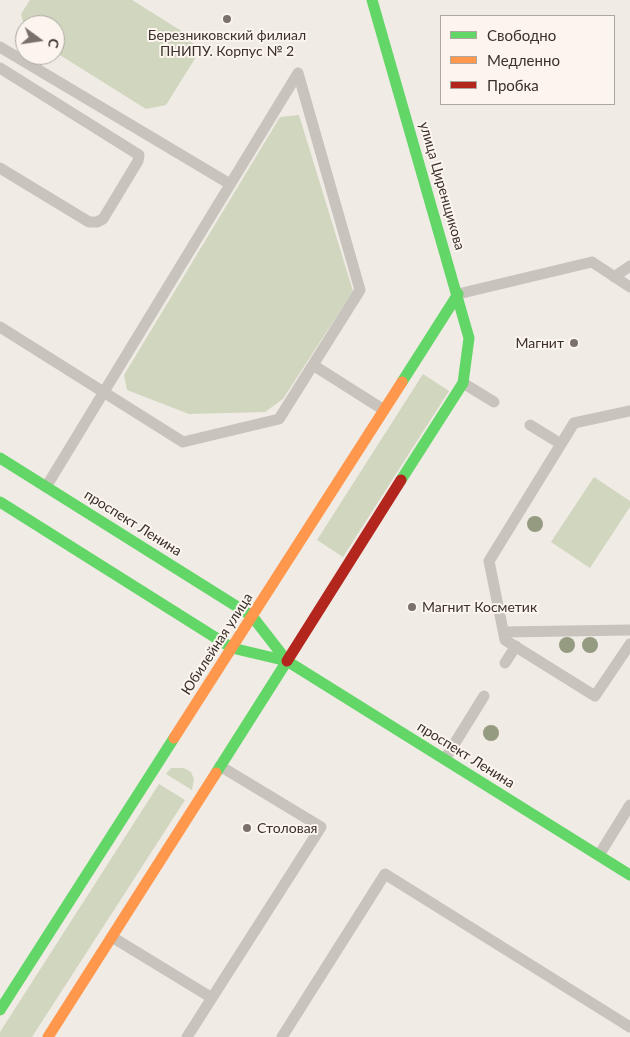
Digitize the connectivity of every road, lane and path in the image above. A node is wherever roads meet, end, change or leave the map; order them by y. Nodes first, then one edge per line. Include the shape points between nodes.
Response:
1 (372, 0) edge
2 (0, 47) edge
3 (0, 68) edge
4 (0, 168) edge
5 (230, 184) junction
6 (630, 266) edge
7 (614, 277) junction
8 (630, 287) edge
9 (458, 294) junction
10 (0, 327) edge
11 (313, 365) junction
12 (463, 383) junction
13 (104, 392) junction
14 (494, 402) dead end
15 (384, 410) junction
16 (630, 411) edge
17 (530, 425) dead end
18 (560, 444) junction
19 (0, 458) edge
20 (46, 487) junction
21 (0, 502) edge
22 (252, 616) junction
23 (630, 630) edge
24 (504, 632) junction
25 (630, 644) edge
26 (516, 646) junction
27 (232, 648) junction
28 (287, 660) junction
29 (505, 663) dead end
30 (484, 696) dead end
31 (445, 759) junction
32 (220, 766) junction
33 (630, 806) edge
34 (599, 855) junction
35 (630, 875) edge
36 (112, 937) junction
37 (212, 998) junction
38 (0, 1010) edge
39 (630, 1027) edge
40 (48, 1037) edge
41 (188, 1037) edge
42 (282, 1037) edge

1 - 9 main road, улица Циренщикова
2 - 5 lane
3 - 4 lane via 139,154 138,161 103,219 97,222 89,222
5 - 11 lane via 298,73 360,290
5 - 13 lane
6 - 7 lane
7 - 8 lane
7 - 9 lane via 592,262
9 - 12 main road, улица Циренщикова via 469,338
9 - 15 main road, Юбилейная улица
10 - 13 lane
11 - 13 lane via 279,419 183,442
11 - 15 lane
12 - 14 lane
12 - 28 main road
13 - 20 lane
15 - 22 main road, Юбилейная улица
16 - 18 lane via 574,423
17 - 18 lane
18 - 24 lane via 489,561
19 - 20 main road, проспект Ленина
20 - 22 main road, проспект Ленина
21 - 27 main road, проспект Ленина
22 - 27 main road, Юбилейная улица
22 - 28 main road, проспект Ленина
23 - 24 lane
24 - 26 lane via 505,640
25 - 26 lane via 595,696
26 - 29 lane
27 - 28 main road, проспект Ленина
27 - 38 main road, Юбилейная улица
28 - 31 main road, проспект Ленина
28 - 32 main road
30 - 31 lane
31 - 34 main road, проспект Ленина
32 - 36 main road
32 - 37 lane via 321,827
33 - 34 lane
34 - 35 main road, проспект Ленина
36 - 37 lane
36 - 40 main road
37 - 41 lane
39 - 42 lane via 385,874

